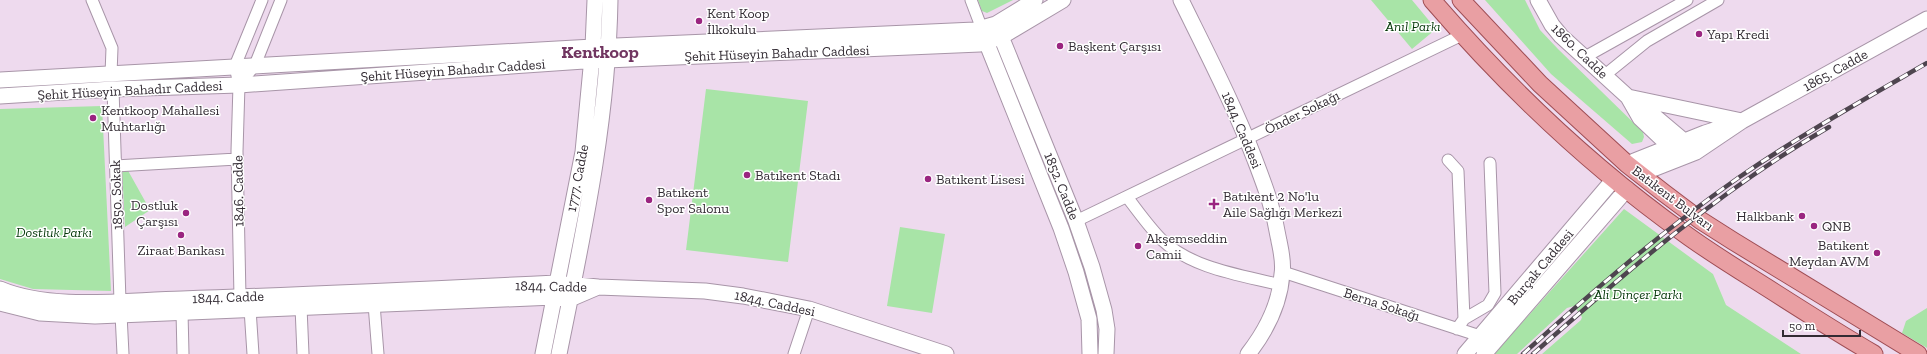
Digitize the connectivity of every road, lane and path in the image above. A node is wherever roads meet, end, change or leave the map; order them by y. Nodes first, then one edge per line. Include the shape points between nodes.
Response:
1 (92, 0) edge
2 (262, 0) edge
3 (281, 0) edge
4 (595, 0) edge
5 (610, 0) edge
6 (971, 0) edge
7 (1036, 0) edge
8 (1063, 0) edge
9 (1181, 0) edge
10 (1432, 0) edge
11 (1461, 0) edge
12 (1538, 0) edge
13 (1687, 0) edge
14 (1718, 0) edge
15 (1927, 19) edge
16 (982, 29) junction
17 (999, 30) junction
18 (1462, 35) junction
19 (987, 43) junction
20 (593, 46) junction
21 (609, 53) junction
22 (1585, 57) junction
23 (592, 62) junction
24 (255, 65) junction
25 (235, 66) junction
26 (111, 74) junction
27 (1605, 75) junction
28 (0, 80) edge
29 (239, 85) junction
30 (113, 89) junction
31 (0, 96) edge
32 (1628, 97) junction
33 (1742, 121) junction
34 (1247, 139) junction
35 (1691, 146) junction
36 (1676, 152) junction
37 (238, 159) junction
38 (1448, 160) dead end
39 (1490, 163) dead end
40 (116, 166) junction
41 (1634, 169) junction
42 (1620, 184) junction
43 (1127, 197) junction
44 (1076, 221) junction
45 (1282, 279) junction
46 (598, 287) joint
47 (0, 289) edge
48 (555, 290) junction
49 (572, 292) junction
50 (0, 303) edge
51 (374, 304) junction
52 (243, 305) junction
53 (301, 307) junction
54 (121, 308) junction
55 (808, 309) junction
56 (182, 312) junction
57 (1464, 319) junction
58 (1457, 329) junction
59 (1480, 336) junction
60 (123, 354) edge
61 (183, 354) edge
62 (253, 354) edge
63 (303, 354) edge
64 (378, 354) edge
65 (543, 354) edge
66 (559, 354) edge
67 (794, 354) edge
68 (946, 354) edge
69 (1090, 354) edge
70 (1106, 354) edge
71 (1248, 354) edge
72 (1465, 354) edge
73 (1484, 354) edge
74 (1874, 354) edge
75 (1918, 354) edge

1 - 26 street via 112,48
2 - 25 street
3 - 24 street
4 - 20 street, 1777. Cadde
5 - 21 street, 1777. Cadde
6 - 16 street
7 - 17 street, Şehit Hüseyin Bahadır Caddesi
8 - 17 street, Şehit Hüseyin Bahadır Caddesi
9 - 34 street, 1844. Caddesi
10 - 18 main road, Batıkent Bulvarı
11 - 41 main road, Batıkent Bulvarı via 1540,84
12 - 22 street, 1860. Cadde via 1561,36
13 - 22 street
14 - 27 street via 1647,41
15 - 33 street, 1865. Cadde
16 - 17 street, Şehit Hüseyin Bahadır Caddesi
16 - 19 street, 1852. Cadde
16 - 21 street, Şehit Hüseyin Bahadır Caddesi
17 - 19 street, Şehit Hüseyin Bahadır Caddesi
17 - 44 street, 1852. Cadde
18 - 34 street, Önder Sokağı
18 - 42 main road, Batıkent Bulvarı via 1522,97
19 - 21 street, Şehit Hüseyin Bahadır Caddesi
19 - 69 street, 1852. Cadde via 1076,272 1090,319
20 - 21 street, Şehit Hüseyin Bahadır Caddesi
20 - 23 street, 1777. Cadde
20 - 24 street, Şehit Hüseyin Bahadır Caddesi
21 - 23 street, Şehit Hüseyin Bahadır Caddesi
21 - 49 street, 1777. Cadde via 595,170
22 - 27 street, 1860. Cadde
23 - 29 street, Şehit Hüseyin Bahadır Caddesi
23 - 48 street, 1777. Cadde via 583,152
24 - 25 street, Şehit Hüseyin Bahadır Caddesi
24 - 29 street
25 - 26 street, Şehit Hüseyin Bahadır Caddesi
25 - 29 street, 1846. Cadde
26 - 28 street, Şehit Hüseyin Bahadır Caddesi
27 - 32 street, 1860. Cadde
29 - 30 street, Şehit Hüseyin Bahadır Caddesi
29 - 37 street, 1846. Cadde
30 - 31 street, Şehit Hüseyin Bahadır Caddesi
30 - 40 street, 1850. Sokak
32 - 33 street
32 - 35 street, 1860. Cadde
32 - 36 street, 1860. Cadde via 1640,118
33 - 35 street, 1865. Cadde
34 - 43 street, Önder Sokağı
34 - 45 street, 1844. Caddesi via 1274,212
35 - 36 street, 1865. Cadde
36 - 41 street, 1865. Cadde
37 - 40 street
37 - 52 street, 1846. Cadde
38 - 57 street via 1458,171
39 - 57 street via 1495,293 1484,308
40 - 54 street, 1850. Sokak
41 - 42 main road
41 - 75 main road, Batıkent Bulvarı via 1700,220
42 - 59 street, Burçak Caddesi
42 - 73 street, Burçak Caddesi
42 - 74 main road, Batıkent Bulvarı via 1685,235
43 - 44 street, Önder Sokağı
43 - 45 street, Berna Sokağı via 1160,238 1182,253 1219,270
44 - 70 street, 1852. Cadde via 1103,303 1107,329
45 - 58 street, Berna Sokağı
45 - 71 street, 1844. Caddesi via 1269,319
46 - 49 street, 1844. Cadde
46 - 55 street, 1844. Caddesi via 723,293
47 - 54 street, 1844. Cadde via 19,296 47,301
48 - 49 street, 1844. Cadde
48 - 51 street, 1844. Cadde
48 - 52 street, 1844. Cadde
48 - 65 street, 1777. Cadde
49 - 66 street, 1777. Cadde
50 - 54 street, 1844. Cadde via 22,310 54,315
51 - 53 street, 1844. Cadde
51 - 64 street
52 - 53 street, 1844. Cadde
52 - 54 street, 1844. Cadde
52 - 56 street, 1844. Cadde
52 - 62 street, 1846. Cadde
53 - 63 street
54 - 56 street, 1844. Cadde
54 - 60 street, 1850. Sokak
55 - 67 street
55 - 68 street, 1844. Caddesi
56 - 61 street
57 - 58 street
58 - 59 street, Berna Sokağı
59 - 72 street, Burçak Caddesi

